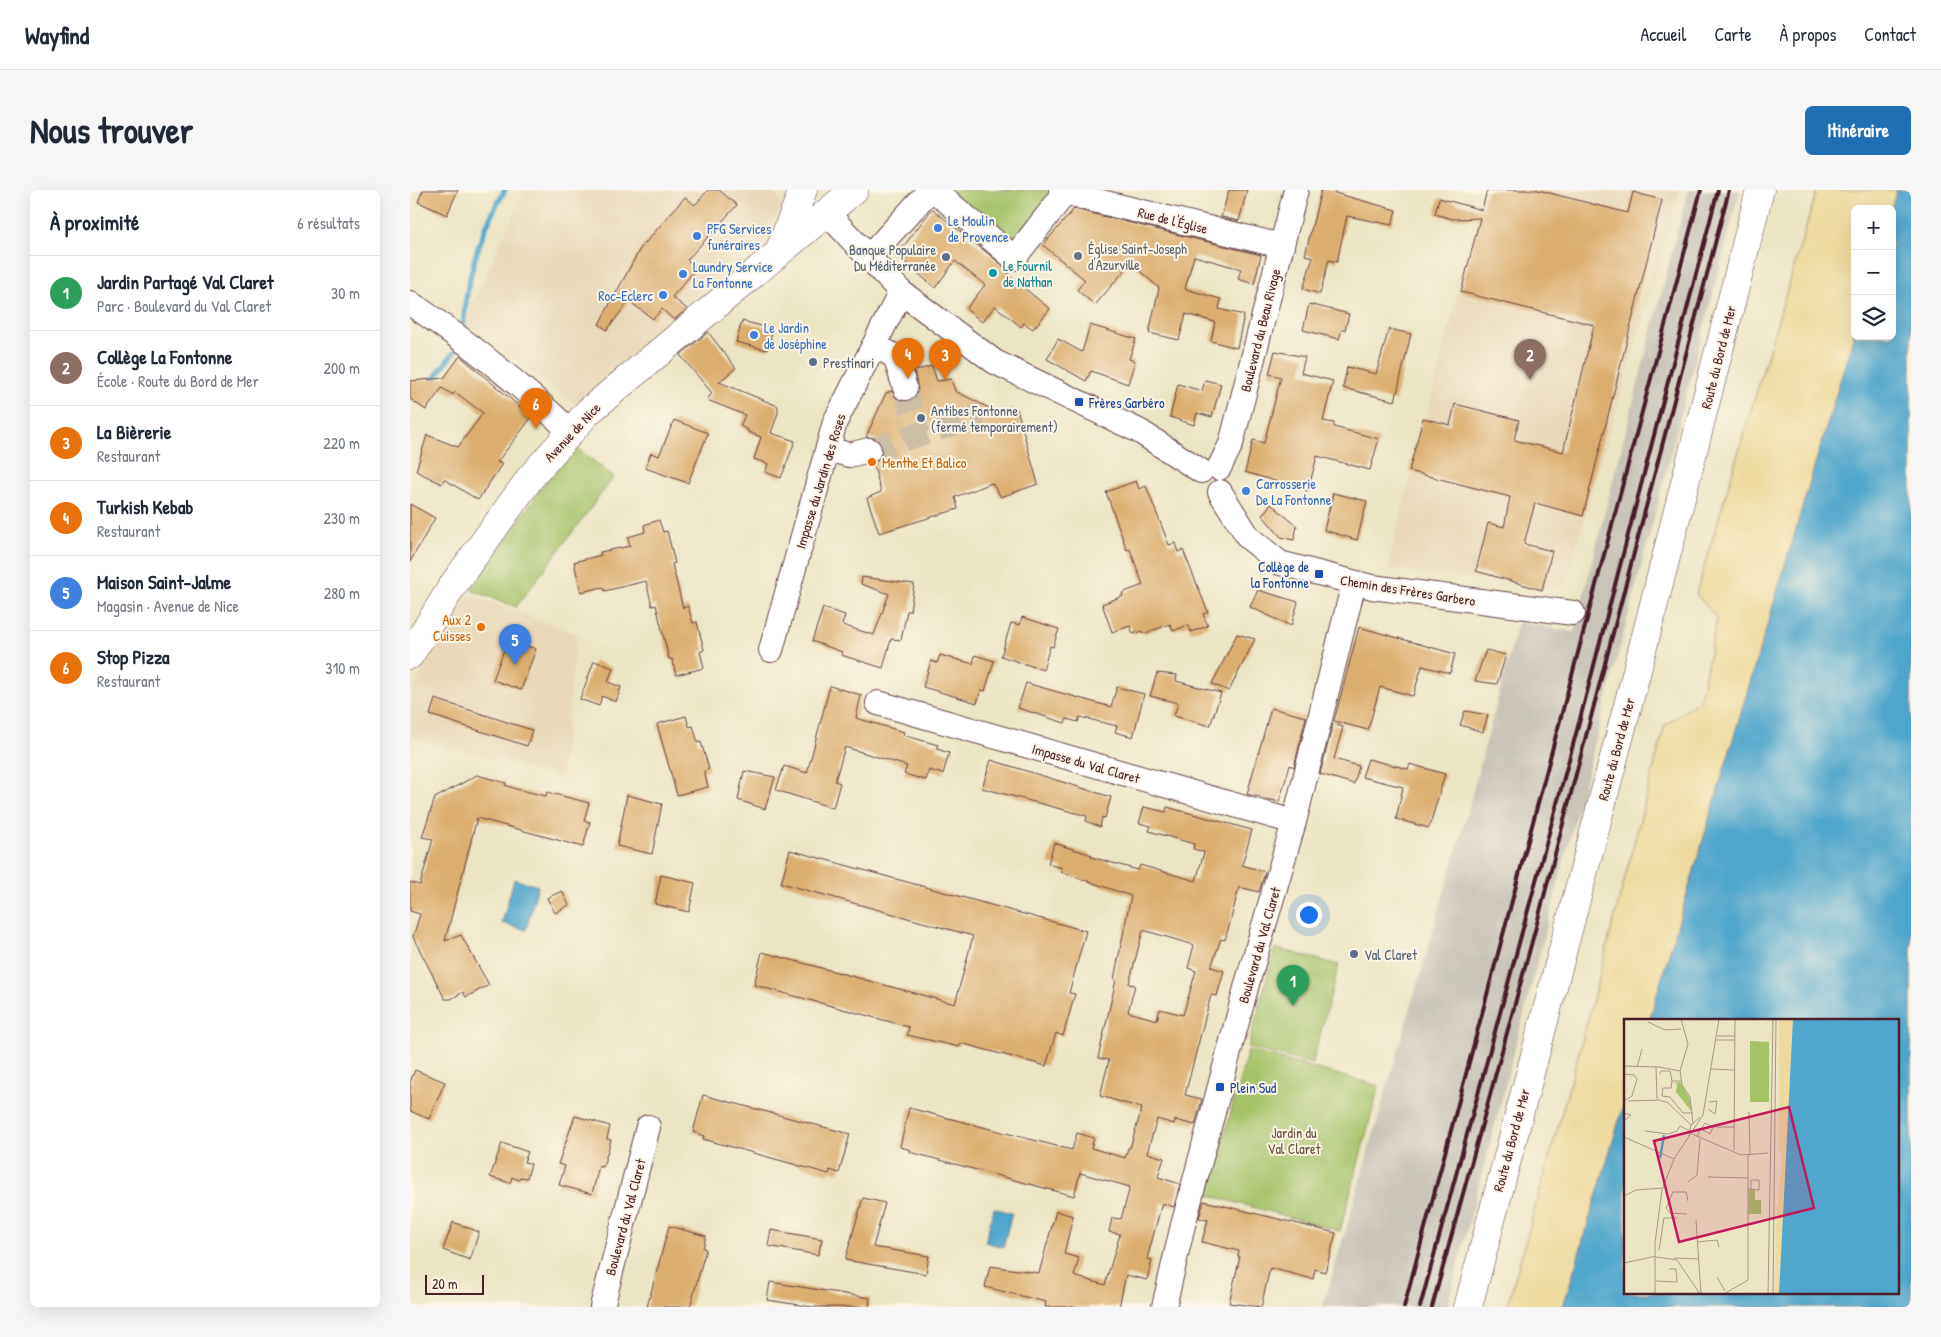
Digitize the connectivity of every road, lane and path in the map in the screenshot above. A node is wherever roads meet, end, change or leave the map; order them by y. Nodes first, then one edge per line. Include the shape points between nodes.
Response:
1 (854, 190) edge
2 (932, 190) edge
3 (1296, 190) edge
4 (1760, 190) edge
5 (1063, 192) edge
6 (808, 197) edge
7 (1282, 246) junction
8 (868, 258) junction
9 (901, 292) junction
10 (410, 303) edge
11 (874, 346) junction
12 (905, 388) tunnel mouth
13 (570, 431) junction
14 (828, 449) junction
15 (869, 450) tunnel mouth
16 (1213, 477) junction
17 (1354, 583) junction
18 (1573, 614) dead end
19 (771, 650) dead end
20 (410, 655) edge
21 (878, 704) dead end
22 (1294, 822) junction
23 (648, 1127) dead end
24 (602, 1307) edge
25 (1164, 1307) edge
26 (1468, 1307) edge

1 - 6 main road, Avenue de Nice
2 - 5 street via 1014,258
2 - 8 street
3 - 7 street, Boulevard du Beau Rivage
4 - 26 main road, Route du Bord de Mer via 1634,682
5 - 7 street, Rue de l'Église
6 - 8 street, Chemin des Frères Garbero
6 - 13 main road, Avenue de Nice via 780,250 589,411
7 - 16 street, Boulevard du Beau Rivage via 1231,444
8 - 9 street, Chemin des Frères Garbero
9 - 11 street, Impasse du Jardin des Roses
9 - 16 street, Chemin des Frères Garbero via 995,362 1139,431
10 - 13 street via 454,333
11 - 12 street via 895,356
11 - 14 street, Impasse du Jardin des Roses via 835,422
13 - 20 main road, Avenue de Nice via 530,478 454,585
14 - 15 street via 849,455
14 - 19 street, Impasse du Jardin des Roses
16 - 17 street, Chemin des Frères Garbero via 1249,538 1280,563
17 - 18 street, Chemin des Frères Garbero
17 - 22 street, Boulevard du Val Claret
21 - 22 street, Impasse du Val Claret
22 - 25 street, Boulevard du Val Claret via 1247,984
23 - 24 street, Boulevard du Val Claret

